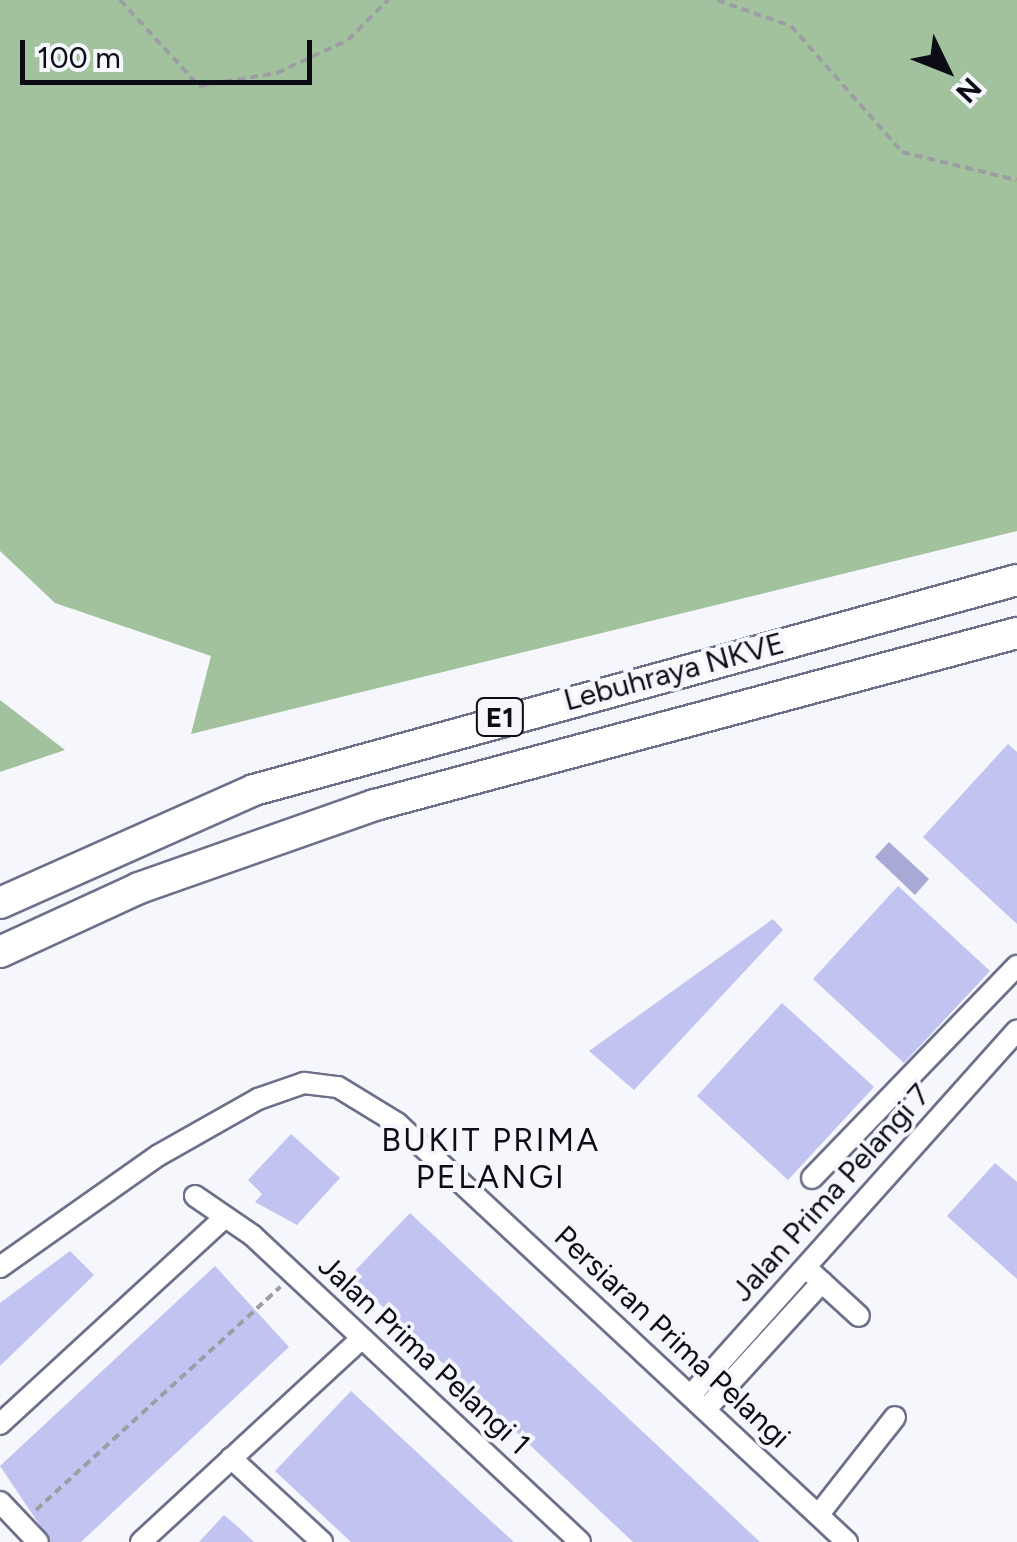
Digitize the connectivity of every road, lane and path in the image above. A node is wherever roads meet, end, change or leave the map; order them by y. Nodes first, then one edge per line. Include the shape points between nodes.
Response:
1 (120, 0) edge
2 (388, 0) edge
3 (717, 0) edge
4 (1017, 180) edge
5 (1017, 580) edge
6 (1017, 633) edge
7 (0, 903) edge
8 (0, 952) edge
9 (1017, 966) edge
10 (1017, 1031) edge
11 (812, 1178) dead end
12 (195, 1196) dead end
13 (222, 1220) junction
14 (0, 1267) edge
15 (806, 1267) junction
16 (295, 1274) junction
17 (822, 1282) junction
18 (859, 1316) dead end
19 (360, 1340) junction
20 (698, 1402) junction
21 (895, 1417) dead end
22 (0, 1424) edge
23 (232, 1458) junction
24 (0, 1502) edge
25 (819, 1514) junction
26 (21, 1524) junction
27 (38, 1542) edge
28 (141, 1542) edge
29 (322, 1542) edge
30 (580, 1542) edge
31 (847, 1542) edge

1 - 2 path via 199,86 277,73 348,40
3 - 4 path via 791,26 902,152
5 - 7 highway, Lebuhraya NKVE / E1 via 254,790
6 - 8 highway, Lebuhraya NKVE / E1 via 375,805 139,888
9 - 11 street
10 - 15 street, Jalan Prima Pelangi 7
12 - 13 street, Jalan Prima Pelangi 1
13 - 16 street, Jalan Prima Pelangi 1
13 - 22 street
14 - 20 street, Persiaran Prima Pelangi via 158,1155 258,1098 304,1084 338,1088 397,1123
15 - 17 street
15 - 20 street, Jalan Prima Pelangi 7
16 - 19 street, Jalan Prima Pelangi 1
16 - 26 path
17 - 18 street
17 - 20 street
19 - 23 street
19 - 30 street, Jalan Prima Pelangi 1
20 - 25 street, Persiaran Prima Pelangi
21 - 25 street
23 - 28 street
23 - 29 street
24 - 26 street
25 - 31 street, Persiaran Prima Pelangi
26 - 27 street

